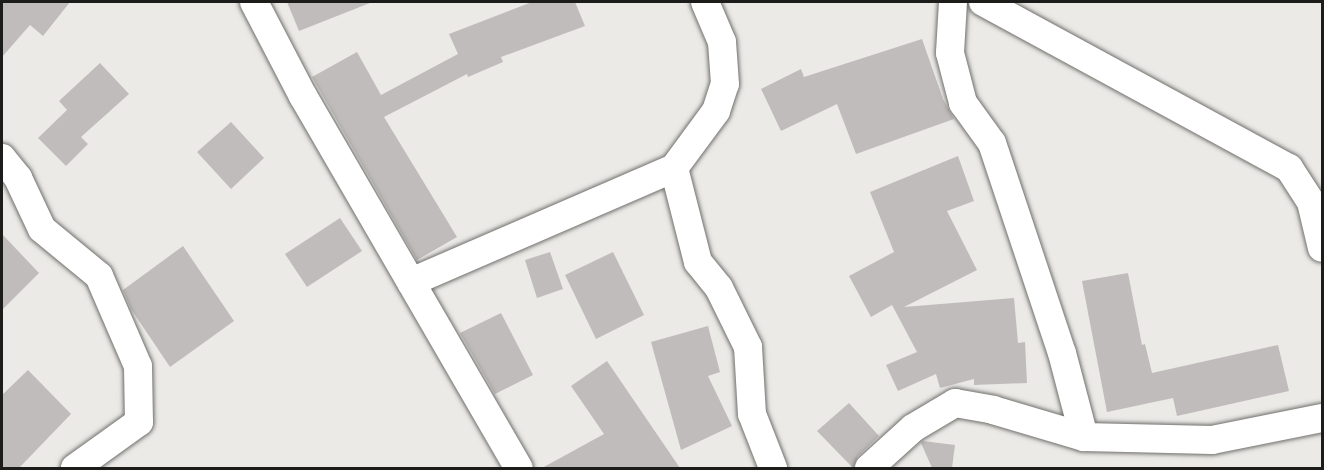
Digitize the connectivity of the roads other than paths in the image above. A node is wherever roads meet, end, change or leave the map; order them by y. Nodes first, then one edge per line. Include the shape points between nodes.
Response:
1 (254, 2) edge
2 (705, 2) edge
3 (953, 2) edge
4 (983, 2) edge
5 (2, 158) edge
6 (674, 168) junction
7 (1323, 248) edge
8 (411, 282) junction
9 (1323, 418) edge
10 (1084, 437) junction
11 (75, 468) edge
12 (519, 468) edge
13 (773, 468) edge
14 (869, 468) edge

1 - 8 street via 303,96
2 - 6 street via 722,42 725,84 716,111
3 - 10 street via 950,53 963,103 992,142 1062,352
4 - 7 street via 1289,168 1311,202
5 - 11 street via 18,178 42,230 99,276 138,366 139,422
6 - 8 street
6 - 13 street via 698,262 719,288 748,347 752,414
8 - 12 street
9 - 10 street via 1212,440
10 - 14 street via 956,403 913,428

